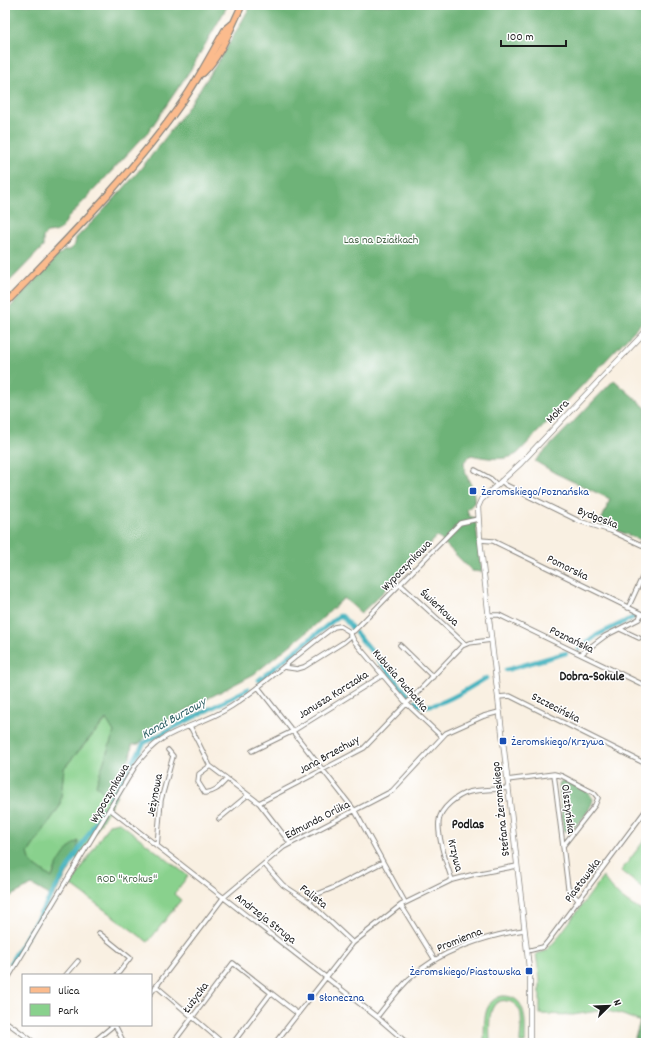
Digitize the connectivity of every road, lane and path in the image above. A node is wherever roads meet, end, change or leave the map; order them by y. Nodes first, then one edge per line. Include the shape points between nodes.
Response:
1 (242, 5) edge
2 (5, 304) edge
3 (646, 331) edge
4 (475, 470) dead end
5 (502, 481) junction
6 (497, 485) junction
7 (479, 502) joint
8 (478, 519) junction
9 (480, 540) junction
10 (646, 547) edge
11 (646, 569) edge
12 (401, 585) junction
13 (628, 608) junction
14 (642, 614) junction
15 (488, 615) junction
16 (646, 616) edge
17 (620, 629) junction
18 (350, 632) junction
19 (639, 638) dead end
20 (491, 640) junction
21 (465, 644) junction
22 (400, 645) dead end
23 (580, 654) junction
24 (283, 667) junction
25 (383, 675) junction
26 (433, 676) junction
27 (646, 686) edge
28 (258, 687) junction
29 (498, 697) junction
30 (407, 704) junction
31 (499, 712) junction
32 (190, 726) junction
33 (293, 731) junction
34 (442, 737) junction
35 (168, 750) dead end
36 (252, 751) dead end
37 (646, 764) edge
38 (210, 766) junction
39 (324, 770) junction
40 (554, 774) junction
41 (227, 779) junction
42 (507, 780) junction
43 (508, 788) junction
44 (248, 795) junction
45 (259, 803) junction
46 (111, 810) junction
47 (646, 810) edge
48 (355, 811) junction
49 (219, 819) dead end
50 (290, 843) junction
51 (157, 846) junction
52 (563, 846) junction
53 (383, 862) junction
54 (264, 864) junction
55 (517, 866) junction
56 (452, 880) junction
57 (223, 898) junction
58 (579, 901) junction
59 (309, 902) junction
60 (403, 904) junction
61 (524, 930) junction
62 (99, 933) dead end
63 (353, 943) junction
64 (527, 951) junction
65 (435, 960) junction
66 (78, 961) dead end
67 (67, 974) edge
68 (118, 974) edge
69 (325, 978) junction
70 (5, 983) edge
71 (156, 986) junction
72 (152, 991) edge
73 (271, 993) junction
74 (298, 1014) junction
75 (377, 1017) junction
76 (193, 1018) junction
77 (5, 1021) edge
78 (113, 1026) edge
79 (115, 1026) edge
80 (35, 1043) edge
81 (92, 1043) edge
82 (124, 1043) edge
83 (173, 1043) edge
84 (223, 1043) edge
85 (233, 1043) edge
86 (275, 1043) edge
87 (408, 1043) edge
88 (530, 1043) edge

1 - 2 main road via 212,61 144,153
3 - 5 street, Mokra
4 - 6 street via 492,479
5 - 6 street, Mokra
5 - 10 street, Bydgoska via 579,521
6 - 7 street, Mokra
7 - 8 street, Stefana Żeromskiego
8 - 9 street, Stefana Żeromskiego
8 - 12 street, Wypoczynkowa via 460,523
9 - 13 street, Pomorska via 493,540
9 - 15 street, Stefana Żeromskiego
11 - 13 street
12 - 18 street, Wypoczynkowa
12 - 21 street, Świerkowa
13 - 14 street, Pomorska
14 - 16 street, Pomorska
14 - 17 street via 639,619
15 - 20 street, Stefana Żeromskiego
15 - 23 street, Poznańska via 499,615
17 - 19 street
17 - 23 street
18 - 24 street, Wypoczynkowa via 350,637 344,642 304,667
18 - 24 street, Wypoczynkowa via 340,626 334,628
18 - 25 street, Kubusia Puchatka via 354,641
20 - 21 street
20 - 29 street, Stefana Żeromskiego
21 - 26 street, Jana Brzechwy
22 - 26 street
23 - 27 street, Poznańska
24 - 28 street, Wypoczynkowa
25 - 30 street, Kubusia Puchatka
25 - 33 street, Janusza Korczaka
26 - 30 street, Jana Brzechwy
28 - 32 street, Wypoczynkowa via 229,708
28 - 33 street
29 - 31 street, Stefana Żeromskiego
29 - 37 street, Szczecińska via 510,696
30 - 34 street, Kubusia Puchatka
30 - 39 street, Jana Brzechwy via 364,748
31 - 34 street, Edmunda Orlika
31 - 42 street, Stefana Żeromskiego
32 - 38 street
32 - 46 street, Wypoczynkowa via 152,745 137,765
33 - 36 street, Janusza Korczaka
33 - 39 street
34 - 48 street, Edmunda Orlika via 392,791
35 - 51 street, Jeżynowa via 173,756 161,800
38 - 41 street
38 - 41 street via 199,774 198,782 206,792 217,790
39 - 45 street, Jana Brzechwy
39 - 48 street
40 - 42 street, Olsztyńska
40 - 52 street, Olsztyńska
40 - 52 street, Olsztyńska via 594,793 598,798
41 - 44 street
42 - 43 street, Stefana Żeromskiego
43 - 55 street, Stefana Żeromskiego
43 - 56 street, Krzywa via 469,792 458,797 444,810 439,820 444,855
44 - 45 street
44 - 49 street
45 - 50 street
46 - 51 street, Andrzeja Struga
46 - 70 street, Wypoczynkowa
47 - 58 street, Piastowska
48 - 50 street, Edmunda Orlika
48 - 53 street
50 - 54 street, Edmunda Orlika
51 - 57 street, Andrzeja Struga
52 - 58 street, Olsztyńska via 568,888
53 - 59 street via 318,894
53 - 60 street
54 - 57 street, Edmunda Orlika
54 - 59 street, Falista via 283,885
55 - 56 street
55 - 61 street, Stefana Żeromskiego
56 - 60 street
57 - 69 street, Andrzeja Struga
57 - 71 street, Edmunda Orlika
58 - 64 street, Piastowska via 543,947
59 - 63 street, Falista
60 - 63 street
60 - 65 street
61 - 64 street, Stefana Żeromskiego
61 - 65 street, Promienna via 482,940
62 - 68 street via 130,958
63 - 69 street
64 - 88 street, Stefana Żeromskiego via 531,993
65 - 75 street, Promienna via 409,980
66 - 67 street
69 - 74 street
69 - 75 street, Andrzeja Struga
71 - 72 street, Edmunda Orlika
71 - 76 street
73 - 74 street
73 - 76 street, Łużycka via 233,963
73 - 85 street
74 - 86 street
75 - 87 street, Andrzeja Struga
76 - 83 street, Łużycka
76 - 84 street
77 - 80 street
78 - 81 street
79 - 82 street

